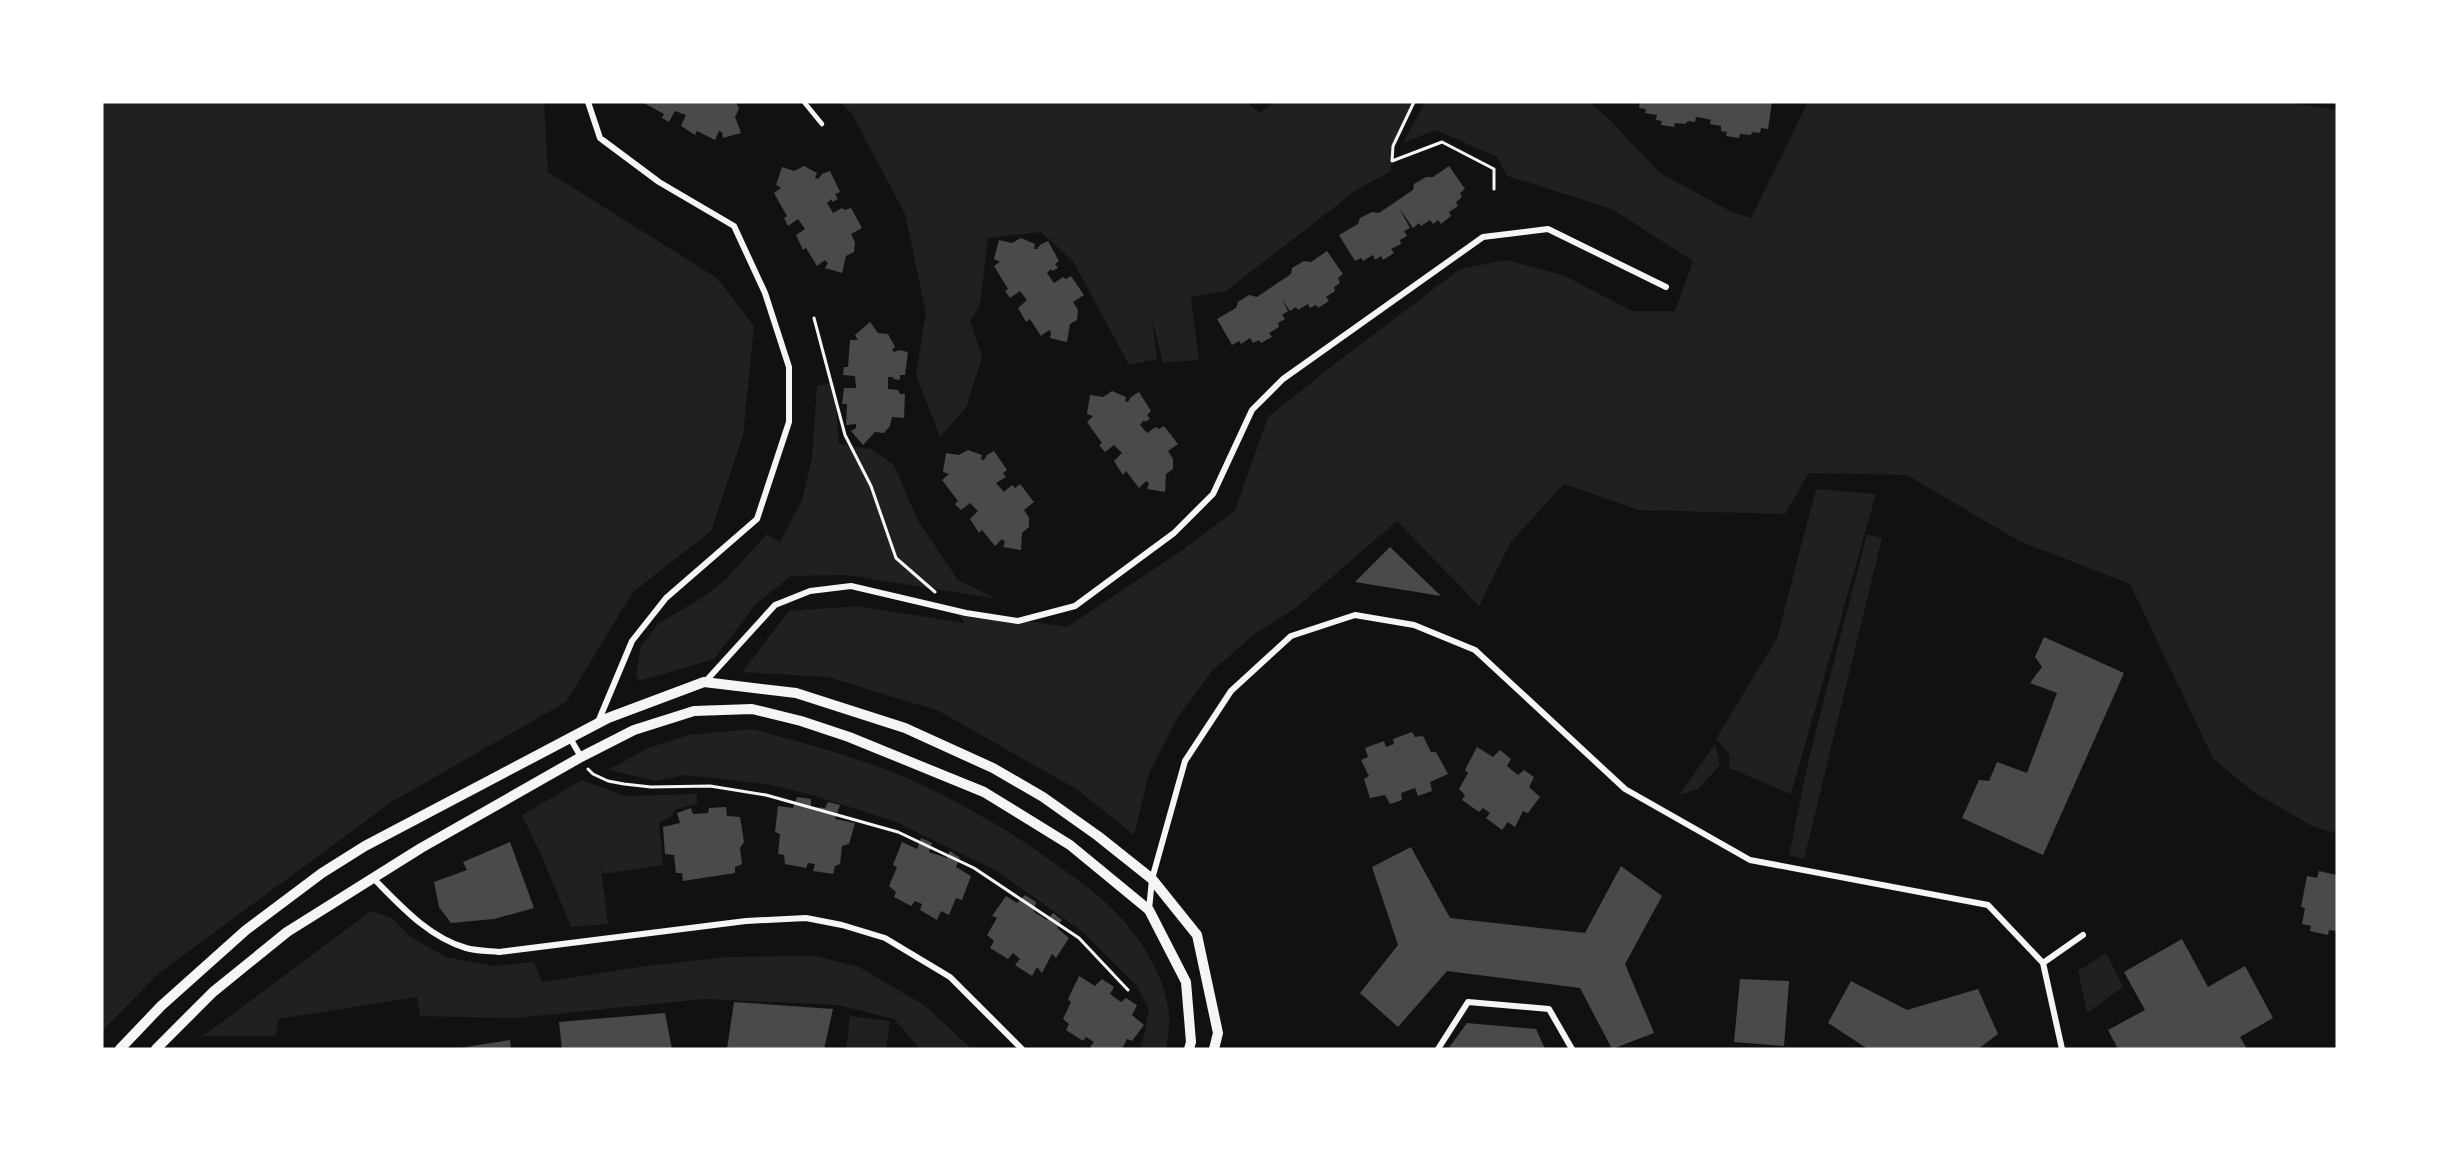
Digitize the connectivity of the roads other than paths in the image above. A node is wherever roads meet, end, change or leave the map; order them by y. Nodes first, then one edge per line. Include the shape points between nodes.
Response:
1 (588, 102) edge
2 (804, 102) edge
3 (822, 124) dead end
4 (1666, 287) dead end
5 (704, 682) junction
6 (598, 723) junction
7 (570, 738) junction
8 (579, 758) junction
9 (373, 878) junction
10 (1152, 879) junction
11 (1149, 910) junction
12 (2083, 935) dead end
13 (2043, 963) junction
14 (120, 1049) edge
15 (156, 1049) edge
16 (1022, 1049) edge
17 (1189, 1049) edge
18 (1214, 1049) edge
19 (1438, 1049) edge
20 (1572, 1049) edge
21 (2062, 1049) edge

1 - 6 street via 600,138 659,182 734,226 765,293 789,367 789,422 757,519 666,598 632,641
2 - 3 lane
4 - 5 street via 1548,229 1483,237 1283,379 1252,410 1213,494 1174,533 1075,606 1018,621 850,586 810,591 775,605
5 - 6 street
5 - 10 street via 796,693 906,728 993,768 1043,797
6 - 7 street
7 - 8 street
7 - 14 street via 365,846 322,873 246,930 161,1006
8 - 9 street
8 - 11 street via 634,730 694,711 752,709 801,721 984,792 1070,845
9 - 15 street via 287,932 213,992
9 - 16 street via 440,936 467,948 499,952 746,921 806,918 842,925 885,938 950,977
10 - 11 street
10 - 13 street via 1185,761 1231,692 1291,636 1355,615 1414,625 1475,650 1625,789 1750,860 1988,905
10 - 18 street via 1197,935 1218,1033
11 - 17 street via 1186,982
12 - 13 street
13 - 21 street
19 - 20 street via 1468,1002 1549,1009

